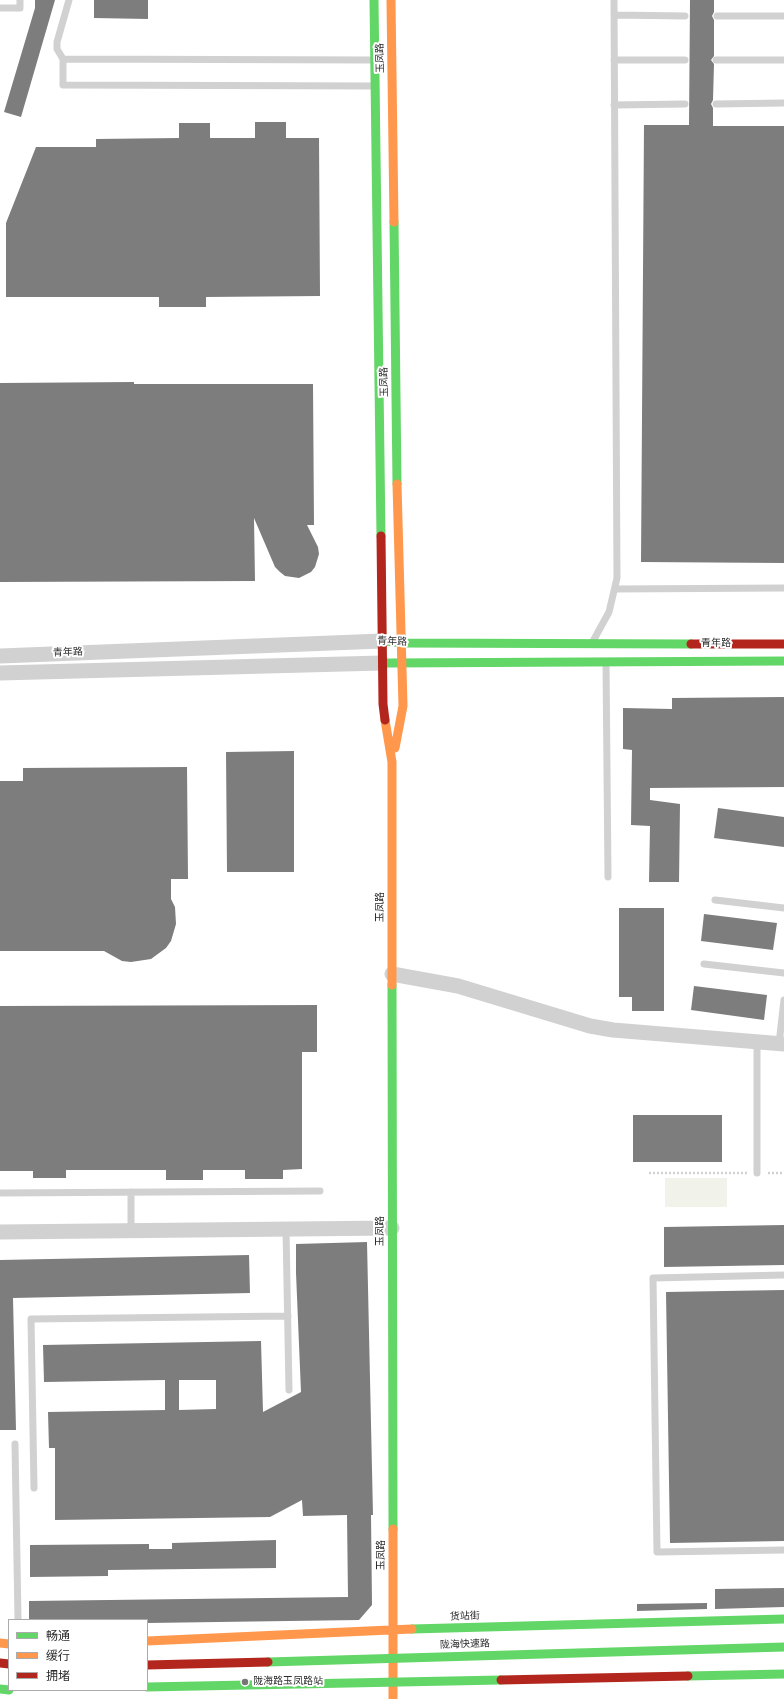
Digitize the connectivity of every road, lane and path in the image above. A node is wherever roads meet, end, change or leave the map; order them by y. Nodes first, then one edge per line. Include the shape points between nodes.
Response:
1 (20, 0) edge
2 (69, 0) edge
3 (374, 0) edge
4 (391, 0) edge
5 (614, 0) edge
6 (0, 8) edge
7 (614, 15) junction
8 (685, 16) dead end
9 (717, 16) dead end
10 (784, 16) edge
11 (63, 59) junction
12 (375, 60) junction
13 (614, 60) junction
14 (685, 60) dead end
15 (716, 60) dead end
16 (784, 60) edge
17 (376, 86) junction
18 (685, 104) dead end
19 (716, 104) dead end
20 (784, 104) edge
21 (614, 105) junction
22 (784, 588) edge
23 (614, 589) junction
24 (382, 641) junction
25 (401, 643) junction
26 (784, 644) edge
27 (591, 645) junction
28 (0, 656) edge
29 (784, 661) edge
30 (382, 663) junction
31 (402, 663) junction
32 (606, 663) junction
33 (0, 673) edge
34 (392, 762) junction
35 (608, 877) dead end
36 (715, 900) dead end
37 (784, 908) edge
38 (704, 964) dead end
39 (784, 973) edge
40 (392, 974) junction
41 (784, 1000) edge
42 (757, 1042) junction
43 (782, 1044) edge
44 (649, 1173) dead end
45 (757, 1173) junction
46 (784, 1173) edge
47 (320, 1191) dead end
48 (131, 1192) junction
49 (0, 1193) edge
50 (392, 1228) junction
51 (286, 1229) junction
52 (131, 1230) junction
53 (0, 1232) edge
54 (784, 1275) edge
55 (288, 1316) junction
56 (289, 1390) dead end
57 (15, 1444) dead end
58 (34, 1488) dead end
59 (784, 1550) edge
60 (18, 1619) edge
61 (784, 1619) edge
62 (393, 1630) junction
63 (148, 1641) edge
64 (784, 1647) edge
65 (148, 1665) edge
66 (784, 1674) edge
67 (148, 1687) edge
68 (393, 1699) edge

1 - 6 lane via 20,8
2 - 11 lane via 57,42
3 - 12 main road, 玉凤路
4 - 25 main road, 玉凤路
5 - 7 lane
7 - 8 lane
7 - 13 lane
9 - 10 lane
11 - 12 lane
11 - 17 lane via 63,85
12 - 17 main road, 玉凤路
13 - 14 lane
13 - 21 lane
15 - 16 lane
17 - 24 main road, 玉凤路
18 - 21 lane
19 - 20 lane
21 - 23 lane via 617,578
22 - 23 lane
23 - 27 lane via 609,612
24 - 25 main road, 青年路
24 - 28 street, 青年路
24 - 30 main road, 玉凤路
25 - 27 main road, 青年路
25 - 31 main road, 玉凤路
26 - 27 main road, 青年路
29 - 32 main road, 青年路
30 - 31 main road, 青年路
30 - 33 street, 青年路
30 - 34 main road, 玉凤路 via 383,704
31 - 32 main road, 青年路
31 - 34 main road, 玉凤路 via 403,706
32 - 35 lane
34 - 40 main road, 玉凤路
36 - 37 lane
38 - 39 lane
40 - 42 street via 458,986 598,1027
40 - 50 main road, 玉凤路
41 - 43 lane
42 - 43 street
42 - 45 lane
44 - 45 path
45 - 46 path
47 - 48 lane
48 - 49 lane
48 - 52 lane
50 - 51 street
50 - 62 main road, 玉凤路
51 - 52 street
51 - 55 lane
52 - 53 street
54 - 59 lane via 653,1278 658,1552
55 - 56 lane
55 - 58 lane via 31,1319
57 - 60 lane
61 - 62 main road, 货站街
62 - 63 main road, 货站街
62 - 68 main road, 玉凤路
64 - 65 main road, 陇海快速路, bridge
66 - 67 main road, bridge

